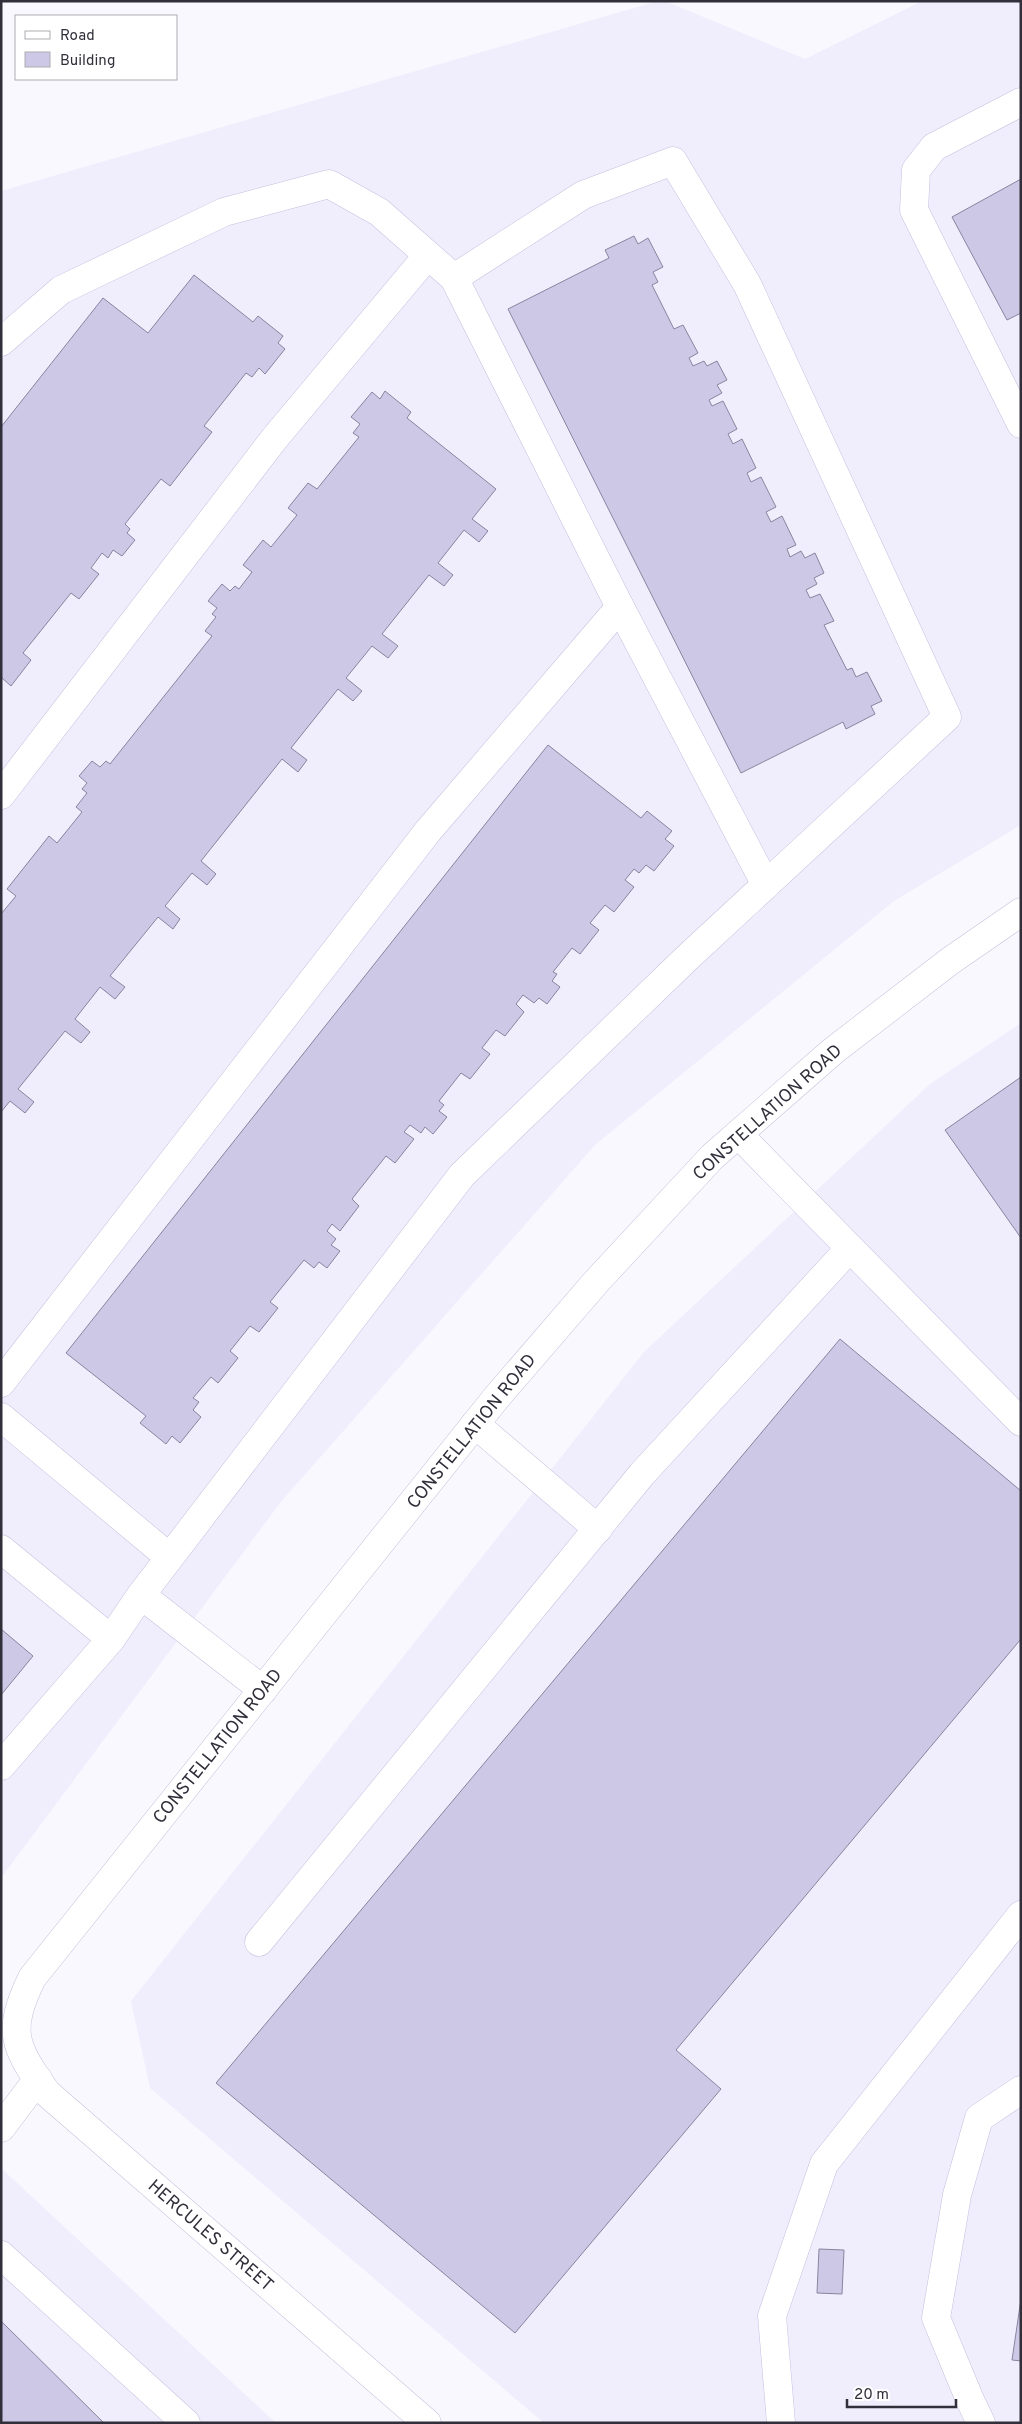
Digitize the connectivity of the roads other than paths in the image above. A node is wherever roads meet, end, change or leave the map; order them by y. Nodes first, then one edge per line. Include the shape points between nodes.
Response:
1 (1021, 102) edge
2 (428, 255) junction
3 (454, 278) junction
4 (1, 342) edge
5 (1018, 410) edge
6 (620, 607) junction
7 (1, 795) edge
8 (766, 886) junction
9 (1021, 912) edge
10 (738, 1134) junction
11 (850, 1248) junction
12 (5, 1369) edge
13 (1, 1417) edge
14 (1021, 1422) edge
15 (475, 1424) junction
16 (598, 1529) junction
17 (1, 1549) edge
18 (170, 1557) junction
19 (141, 1595) junction
20 (111, 1639) junction
21 (263, 1690) junction
22 (1, 1766) edge
23 (1021, 1915) edge
24 (259, 1942) dead end
25 (15, 2032) joint
26 (38, 2079) junction
27 (1021, 2090) edge
28 (1, 2128) edge
29 (1, 2255) edge
30 (186, 2423) edge
31 (428, 2423) edge
32 (781, 2423) edge
33 (981, 2423) edge

1 - 5 street via 934,147 916,170 914,210
2 - 3 street
2 - 4 street via 380,212 329,184 224,212 61,290
2 - 7 street via 274,439
3 - 6 street
3 - 8 street via 584,195 672,161 747,284 947,717
6 - 8 street
6 - 12 street via 428,831
8 - 18 street via 462,1175
9 - 10 street, CONSTELLATION ROAD via 950,961 833,1052
10 - 11 street
10 - 15 street, CONSTELLATION ROAD via 712,1157 596,1282
11 - 14 street
11 - 16 street via 642,1474
13 - 18 street
15 - 16 street
15 - 21 street, CONSTELLATION ROAD
16 - 24 street
17 - 20 street
18 - 19 street
19 - 20 street
19 - 21 street
20 - 22 street
21 - 25 street, CONSTELLATION ROAD via 32,1978 19,2005
23 - 32 street via 824,2164 772,2316
25 - 26 street, HERCULES STREET via 27,2065
26 - 28 street
26 - 31 street, HERCULES STREET via 47,2093
27 - 33 street via 979,2118 957,2195 936,2318
29 - 30 street

